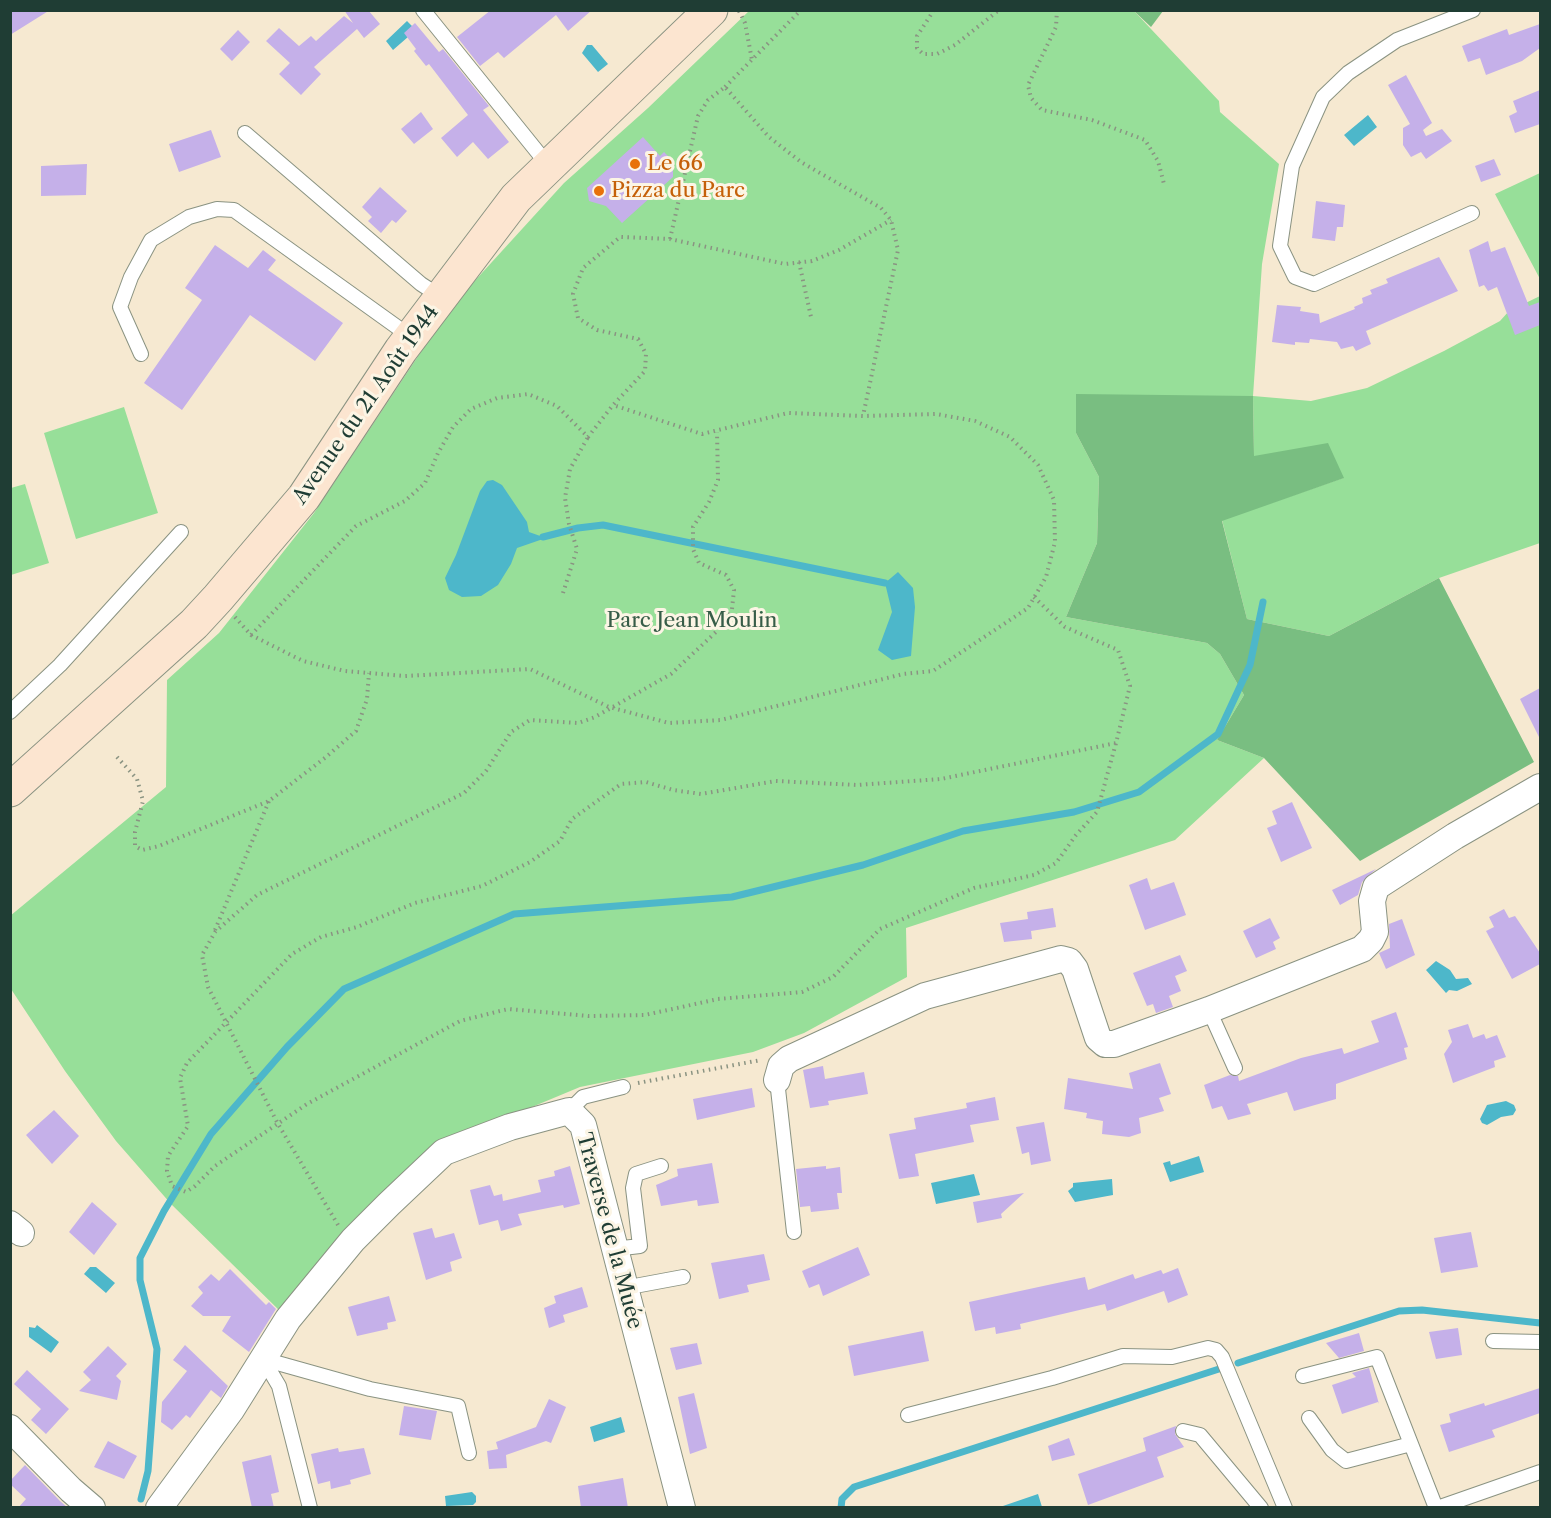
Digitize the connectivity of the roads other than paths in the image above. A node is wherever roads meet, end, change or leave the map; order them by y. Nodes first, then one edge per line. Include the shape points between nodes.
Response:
1 (423, 10) edge
2 (711, 10) edge
3 (1473, 10) edge
4 (245, 133) dead end
5 (548, 165) junction
6 (1472, 213) dead end
7 (441, 297) junction
8 (411, 337) junction
9 (141, 354) dead end
10 (181, 532) dead end
11 (10, 712) edge
12 (1540, 787) edge
13 (10, 790) edge
14 (1209, 1011) junction
15 (1235, 1068) dead end
16 (779, 1073) joint
17 (623, 1087) road end
18 (569, 1111) junction
19 (661, 1166) dead end
20 (794, 1232) dead end
21 (614, 1249) junction
22 (683, 1277) dead end
23 (624, 1288) junction
24 (1493, 1341) dead end
25 (1540, 1342) edge
26 (263, 1359) junction
27 (1303, 1376) dead end
28 (908, 1415) dead end
29 (1309, 1418) dead end
30 (10, 1428) edge
31 (1183, 1431) dead end
32 (1411, 1444) junction
33 (470, 1453) dead end
34 (1540, 1472) edge
35 (92, 1508) edge
36 (159, 1508) edge
37 (310, 1508) edge
38 (682, 1508) edge
39 (1261, 1508) edge
40 (1285, 1508) edge
41 (1436, 1508) edge

1 - 5 lane
2 - 5 main road, Avenue du 21 Août 1944
3 - 6 lane via 1397,40 1348,73 1323,97 1292,166 1280,246 1295,277 1314,284
4 - 7 lane
5 - 7 main road, Avenue du 21 Août 1944 via 516,198
7 - 8 main road, Avenue du 21 Août 1944
8 - 9 lane via 234,210 216,209 189,217 151,240 131,277 120,307
8 - 13 main road, Avenue du 21 Août 1944 via 304,497 218,598
10 - 11 lane via 60,665
12 - 14 street via 1384,879 1376,887 1372,901 1375,932 1362,949
14 - 15 lane
14 - 16 street via 1105,1044 1098,1038 1075,969 1069,961 1061,959 925,996 801,1053
16 - 20 lane
17 - 18 lane via 583,1097
18 - 21 street, Traverse de la Muée via 582,1125
18 - 26 street, Traverse de la Muée via 510,1127 444,1152 353,1240 288,1319
19 - 21 lane via 636,1174 633,1188 640,1246
21 - 23 street, Traverse de la Muée
22 - 23 lane
23 - 38 street, Traverse de la Muée
24 - 25 lane
26 - 33 lane via 370,1389 458,1406
26 - 36 street, Traverse de la Muée
26 - 37 lane via 279,1386
27 - 32 lane via 1377,1358
28 - 40 lane via 1123,1356 1172,1357 1208,1348 1222,1357
29 - 32 lane via 1332,1450 1346,1461
30 - 35 street
31 - 39 lane via 1200,1435
32 - 41 lane
34 - 41 lane

